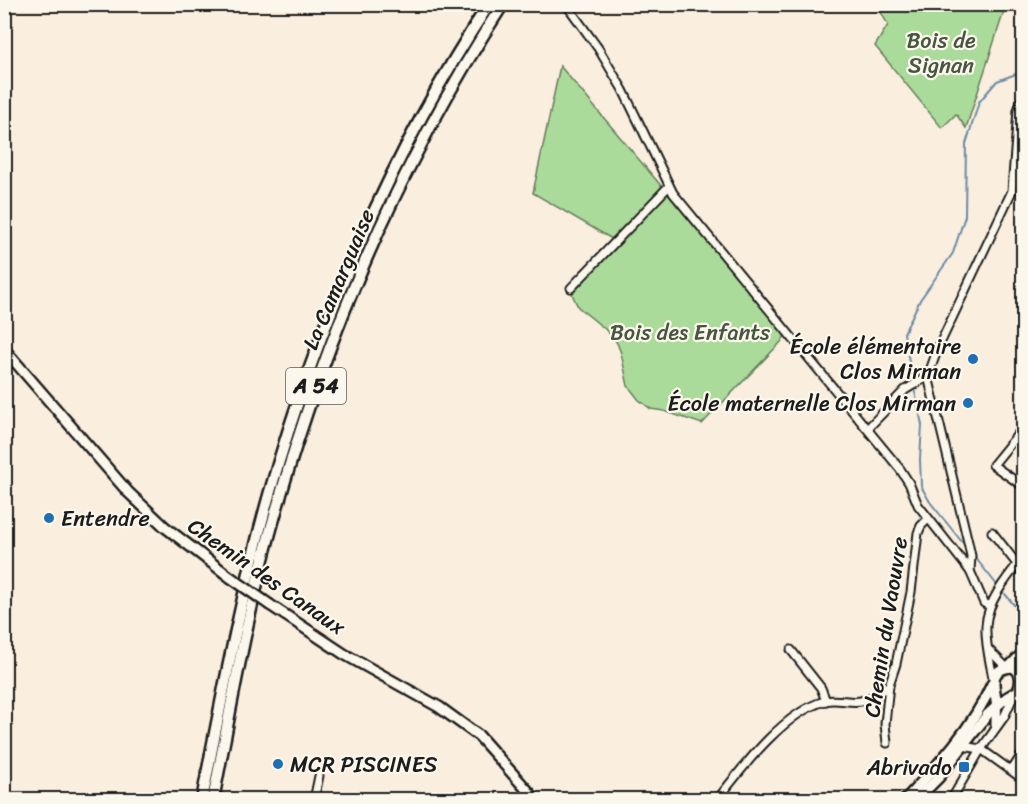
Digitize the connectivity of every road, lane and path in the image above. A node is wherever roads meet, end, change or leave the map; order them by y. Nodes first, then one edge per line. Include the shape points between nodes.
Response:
1 (489, 4) edge
2 (502, 4) edge
3 (566, 4) edge
4 (1023, 93) edge
5 (668, 187) junction
6 (571, 288) dead end
7 (4, 349) edge
8 (928, 376) junction
9 (869, 430) junction
10 (1019, 433) dead end
11 (1023, 487) edge
12 (928, 519) junction
13 (992, 532) dead end
14 (1023, 556) edge
15 (1020, 566) edge
16 (970, 571) junction
17 (990, 606) junction
18 (987, 645) junction
19 (791, 650) dead end
20 (1023, 652) edge
21 (1009, 667) junction
22 (1022, 676) edge
23 (993, 683) junction
24 (889, 685) junction
25 (1010, 697) junction
26 (826, 701) junction
27 (996, 707) junction
28 (996, 725) junction
29 (887, 743) dead end
30 (962, 746) junction
31 (981, 749) junction
32 (1023, 751) edge
33 (1012, 770) junction
34 (319, 776) dead end
35 (1023, 780) edge
36 (202, 800) edge
37 (213, 800) edge
38 (314, 800) edge
39 (536, 800) edge
40 (717, 800) edge
41 (905, 800) edge
42 (916, 800) edge
43 (951, 800) edge

1 - 36 highway, La Camarguaise / A 54 via 385,191 303,388 253,553
2 - 37 highway, La Camarguaise / A 54 via 409,168 327,356 264,557
3 - 5 street via 623,90
4 - 8 street via 1018,110 1012,191
5 - 6 street
5 - 9 street
7 - 39 main road, Chemin des Canaux, bridge via 147,511 270,605 344,654 439,707 479,736
8 - 9 street via 905,390
8 - 16 street via 968,542
9 - 12 street via 900,469
10 - 11 street via 993,465
12 - 16 street
12 - 24 street, Chemin du Vaouvre via 918,533 909,602
13 - 15 street
14 - 15 street
15 - 17 street
16 - 17 street via 984,603
17 - 18 street
18 - 21 street
18 - 23 street
19 - 26 street via 821,688
20 - 21 main road
21 - 22 main road
21 - 23 main road
22 - 25 main road
23 - 25 main road
23 - 27 main road
23 - 41 main road via 981,709
24 - 26 street via 861,701
24 - 29 street, Chemin du Vaouvre
25 - 27 main road
25 - 28 street via 1004,717
26 - 40 street via 792,719 765,743
27 - 28 main road
27 - 30 main road
28 - 31 street
30 - 31 street
30 - 42 main road
31 - 33 street
31 - 43 street
32 - 33 street
33 - 35 street
34 - 38 street

